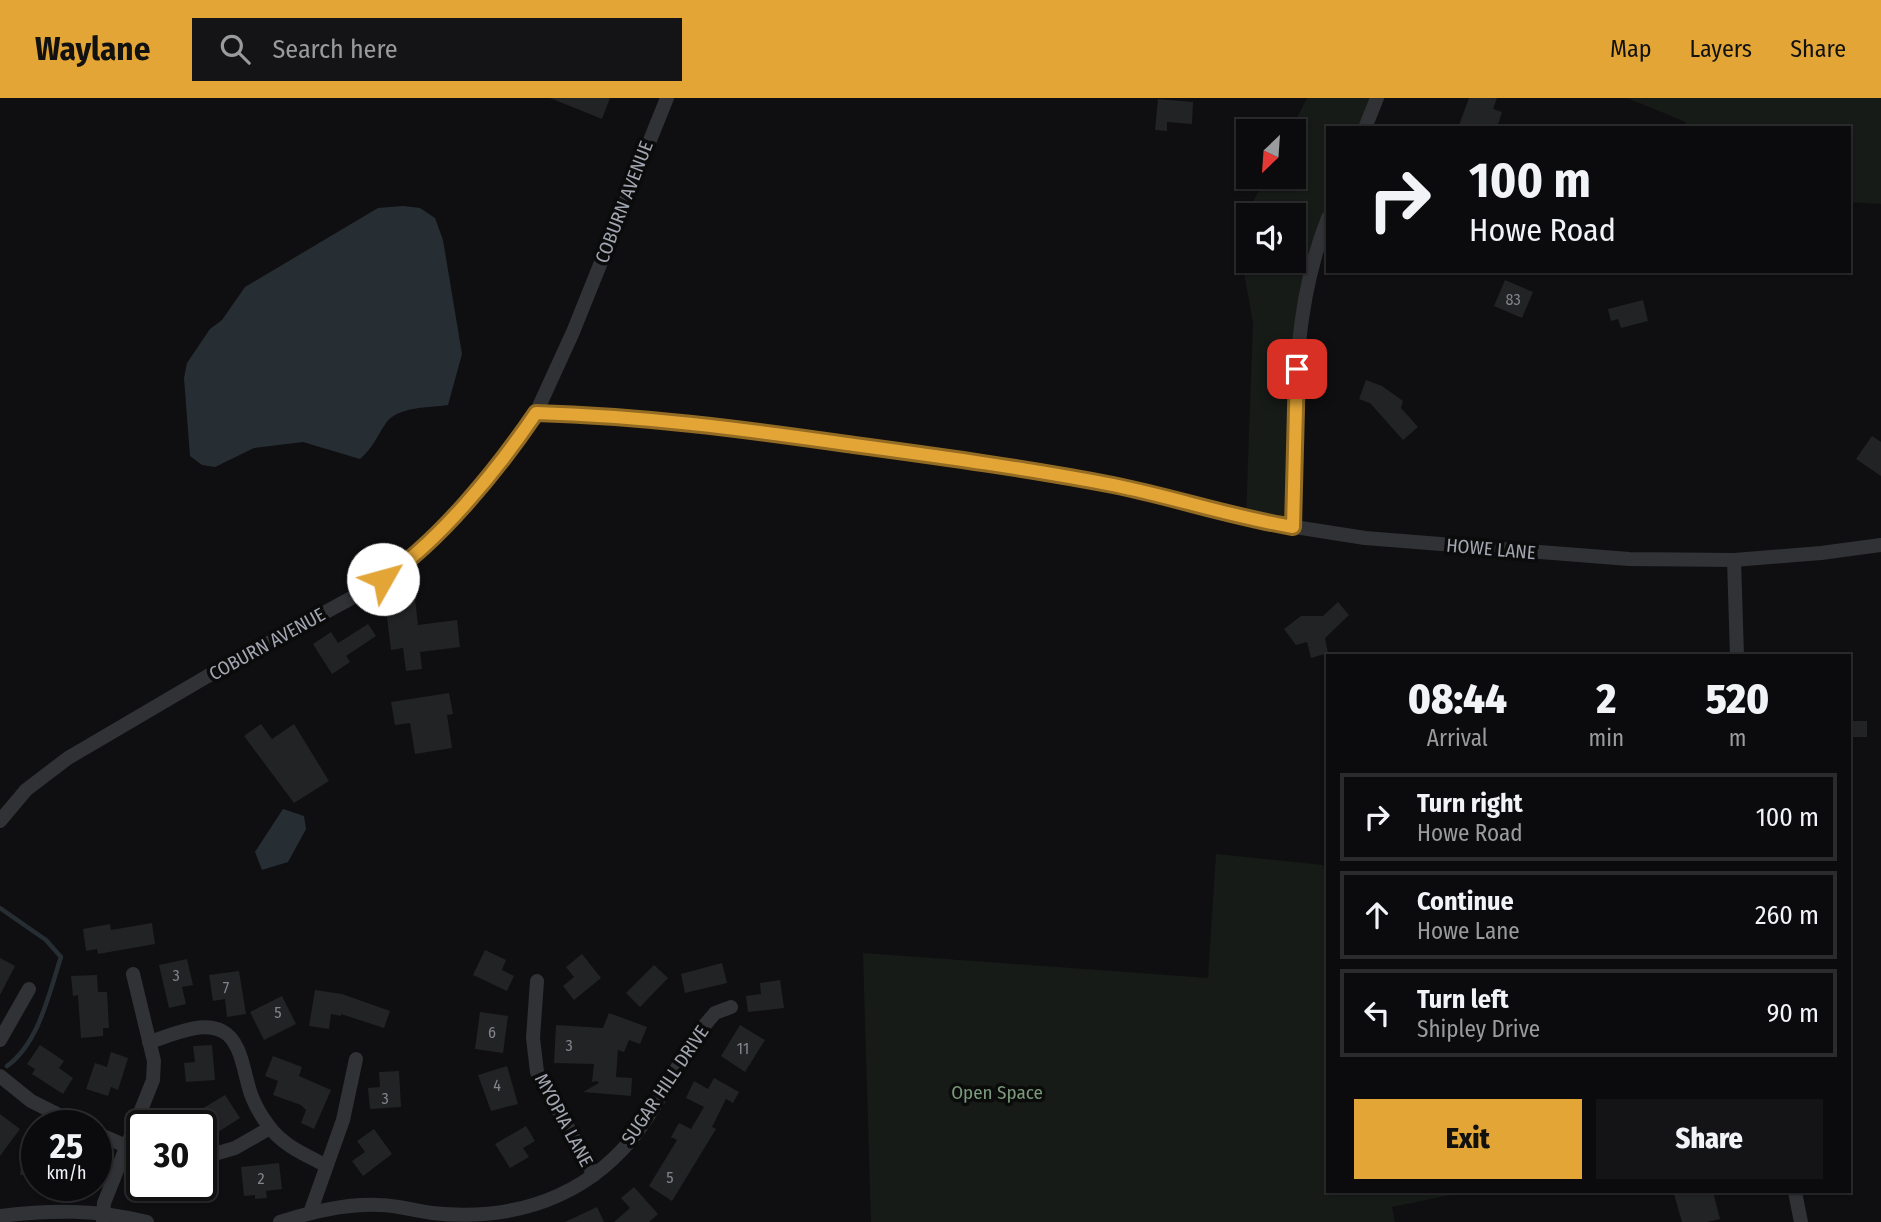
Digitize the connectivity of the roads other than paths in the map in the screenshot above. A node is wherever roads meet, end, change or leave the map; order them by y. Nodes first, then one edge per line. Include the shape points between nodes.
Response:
1 (667, 98) edge
2 (1377, 98) edge
3 (1366, 126) edge
4 (1326, 224) edge
5 (536, 413) junction
6 (1293, 527) junction
7 (1881, 545) edge
8 (1734, 560) junction
9 (1737, 654) edge
10 (0, 821) edge
11 (133, 974) dead end
12 (537, 981) dead end
13 (29, 989) dead end
14 (731, 1007) dead end
15 (0, 1040) edge
16 (149, 1042) junction
17 (356, 1059) dead end
18 (0, 1076) edge
19 (49, 1110) edge
20 (141, 1110) edge
21 (270, 1128) junction
22 (112, 1140) edge
23 (126, 1146) joint
24 (217, 1153) edge
25 (325, 1165) junction
26 (594, 1175) junction
27 (1795, 1193) edge
28 (0, 1216) edge
29 (102, 1217) edge
30 (303, 1217) edge
31 (520, 1217) edge
32 (147, 1222) edge
33 (280, 1222) edge
34 (1801, 1222) edge

1 - 5 street, COBURN AVENUE
2 - 3 street
4 - 6 street via 1309,271 1300,322
5 - 6 street, HOWE LANE via 718,426 927,454 1106,484
5 - 10 street, COBURN AVENUE via 517,442 445,525 397,569 98,739 38,779
6 - 8 street, HOWE LANE via 1365,538 1577,556
7 - 8 street, HOWE LANE
8 - 9 street
11 - 16 street
12 - 26 street, MYOPIA LANE via 533,1038 537,1072
13 - 15 street
14 - 26 street, SUGAR HILL DRIVE via 715,1013 704,1026 624,1148
16 - 20 street via 153,1080
16 - 21 street via 195,1028 220,1030 230,1036 252,1098
17 - 25 street via 343,1120
18 - 19 street
21 - 24 street
21 - 25 street via 282,1141
22 - 23 street
23 - 29 street
25 - 30 street
26 - 31 street, SUGAR HILL DRIVE
27 - 34 street
28 - 29 street via 38,1211
29 - 32 street
30 - 31 street, SUGAR HILL DRIVE via 380,1205
30 - 33 street, SUGAR HILL DRIVE

